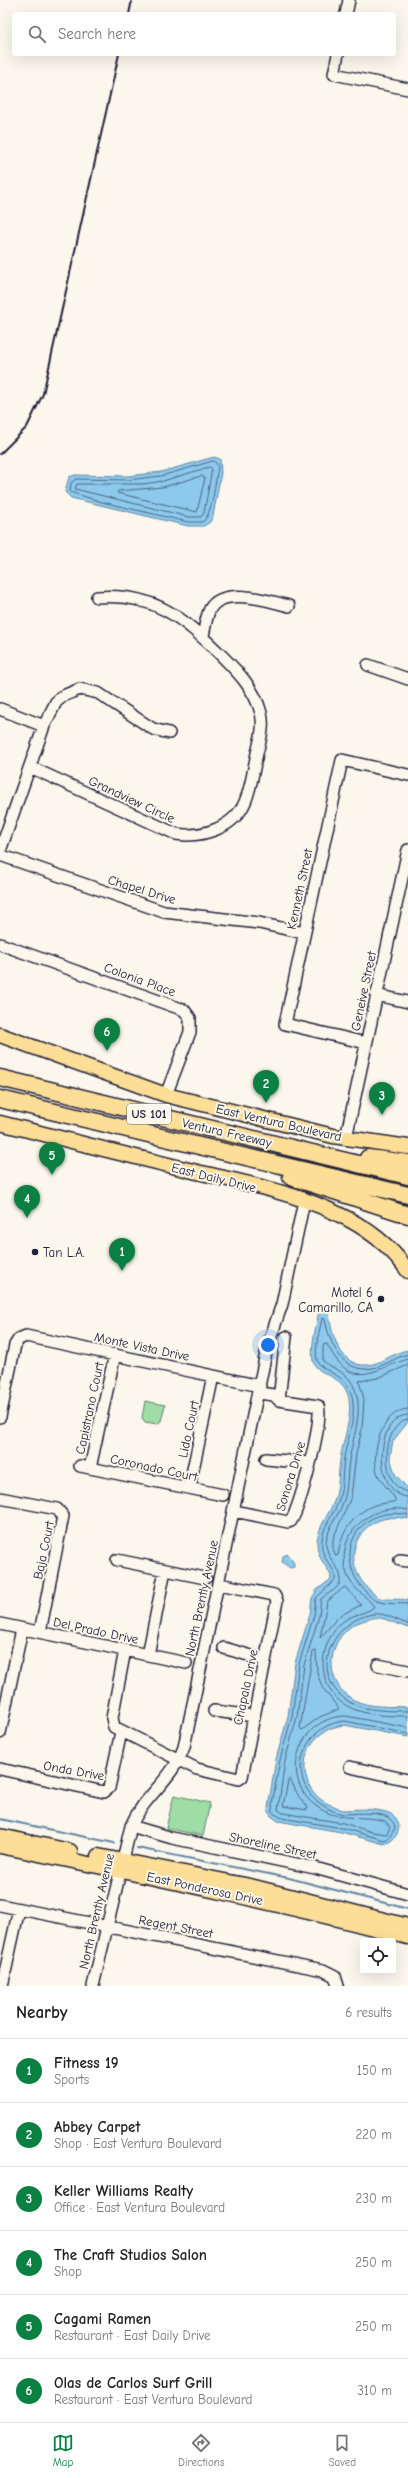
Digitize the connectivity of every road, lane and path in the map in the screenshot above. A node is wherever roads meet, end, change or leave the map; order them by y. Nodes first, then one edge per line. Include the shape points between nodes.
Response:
1 (349, 0) edge
2 (346, 12) edge
3 (338, 56) edge
4 (408, 89) edge
5 (97, 597) dead end
6 (289, 606) dead end
7 (203, 636) junction
8 (368, 665) dead end
9 (408, 679) edge
10 (0, 709) edge
11 (44, 726) junction
12 (169, 732) dead end
13 (30, 767) junction
14 (408, 774) edge
15 (408, 850) edge
16 (0, 851) edge
17 (0, 855) edge
18 (304, 933) junction
19 (0, 944) edge
20 (376, 995) junction
21 (408, 1002) edge
22 (0, 1035) edge
23 (366, 1043) junction
24 (0, 1044) edge
25 (0, 1078) edge
26 (151, 1091) junction
27 (166, 1095) junction
28 (0, 1099) edge
29 (0, 1124) edge
30 (346, 1138) junction
31 (408, 1148) edge
32 (298, 1149) junction
33 (228, 1153) junction
34 (408, 1163) edge
35 (408, 1176) edge
36 (408, 1196) edge
37 (304, 1200) junction
38 (408, 1215) edge
39 (408, 1271) edge
40 (286, 1337) dead end
41 (115, 1354) junction
42 (213, 1376) junction
43 (259, 1389) junction
44 (279, 1400) junction
45 (318, 1406) joint
46 (0, 1417) edge
47 (266, 1459) dead end
48 (309, 1463) junction
49 (85, 1467) joint
50 (189, 1488) junction
51 (223, 1495) dead end
52 (0, 1498) edge
53 (234, 1511) junction
54 (117, 1560) dead end
55 (165, 1570) junction
56 (205, 1578) dead end
57 (218, 1584) junction
58 (0, 1624) edge
59 (22, 1629) junction
60 (40, 1632) junction
61 (224, 1648) dead end
62 (125, 1650) junction
63 (148, 1655) junction
64 (265, 1660) junction
65 (186, 1663) dead end
66 (378, 1665) dead end
67 (408, 1671) edge
68 (214, 1711) dead end
69 (254, 1716) junction
70 (0, 1732) edge
71 (121, 1732) junction
72 (179, 1761) junction
73 (350, 1767) dead end
74 (0, 1769) edge
75 (408, 1780) edge
76 (131, 1826) junction
77 (0, 1836) edge
78 (0, 1846) edge
79 (120, 1866) junction
80 (408, 1894) edge
81 (0, 1905) edge
82 (19, 1909) junction
83 (408, 1926) edge
84 (107, 1928) junction
85 (408, 1937) edge
86 (2, 1986) edge
87 (93, 1986) edge
88 (338, 1986) edge

1 - 2 street
3 - 4 street via 334,74
5 - 7 street, Grandview Circle via 128,596 151,602 175,615
6 - 7 street via 245,597 222,600 210,609
7 - 13 street, Grandview Circle via 245,680 262,716 262,730 249,793 241,809 227,823 196,835 170,832
8 - 9 street
10 - 11 street
11 - 12 street via 56,702 70,692 80,690 98,693 153,729
11 - 13 street
13 - 16 street
14 - 18 street, Kenneth Street via 342,760
15 - 20 street, Geneive Street
17 - 18 street, Chapel Drive via 158,911 260,923
18 - 23 street, Kenneth Street via 285,1024
19 - 27 street, Colonia Place via 184,1010 190,1018 190,1032
20 - 21 street
20 - 23 street, Geneive Street
22 - 26 main road, East Ventura Boulevard via 143,1085
23 - 30 street, Geneive Street
24 - 26 main road, East Ventura Boulevard via 100,1080
25 - 32 highway, Ventura Freeway / US 101
26 - 27 main road, East Ventura Boulevard
27 - 30 main road, East Ventura Boulevard
28 - 33 highway, Ventura Freeway / US 101
29 - 37 main road, East Daily Drive
30 - 31 main road, East Ventura Boulevard
32 - 34 highway
32 - 35 highway, Ventura Freeway / US 101
33 - 36 highway, Ventura Freeway / US 101
33 - 38 highway via 282,1174
37 - 39 main road, East Daily Drive via 336,1213 370,1233 390,1249
37 - 43 street, North Brently Avenue via 282,1304 267,1348
40 - 44 street
41 - 42 street, Monte Vista Drive
41 - 46 street, Monte Vista Drive via 30,1336 19,1339 15,1345
41 - 49 street, Capistrano Court
42 - 43 street, Monte Vista Drive
42 - 50 street, Lido Court
43 - 44 street, Monte Vista Drive
43 - 53 street, North Brently Avenue
44 - 45 street, Monte Vista Drive
45 - 48 street, Sonora Drive via 319,1421
47 - 48 street
48 - 53 street, Sonora Drive via 291,1521
49 - 50 street, Coronado Court
50 - 51 street, Coronado Court
52 - 60 street, Baja Court via 57,1510 63,1516
53 - 57 street, North Brently Avenue
54 - 55 street
55 - 56 street
55 - 63 street
57 - 64 street, Chapala Drive via 277,1597
57 - 72 street, North Brently Avenue via 189,1725
58 - 59 street, Del Prado Drive
59 - 60 street, Del Prado Drive
59 - 70 street
60 - 62 street, Del Prado Drive
61 - 64 street
62 - 63 street, Del Prado Drive
62 - 71 street via 112,1718 114,1727
63 - 65 street, Del Prado Drive
64 - 69 street, Chapala Drive
66 - 67 street
68 - 69 street
69 - 72 street, Chapala Drive via 242,1777 239,1779
71 - 72 street
71 - 74 street, Onda Drive via 109,1788 104,1792
72 - 76 street, North Brently Avenue via 145,1803
73 - 75 street
76 - 79 street, North Brently Avenue
76 - 80 street, Shoreline Street via 172,1838 315,1868
77 - 79 main road, East Ponderosa Drive
78 - 79 main road, East Ponderosa Drive
79 - 83 main road, East Ponderosa Drive via 250,1886
79 - 84 street, North Brently Avenue
79 - 85 main road, East Ponderosa Drive
81 - 82 street, Regent Street
82 - 84 street, Regent Street
82 - 86 street
84 - 87 street, North Brently Avenue
84 - 88 street, Regent Street via 323,1970 334,1976

